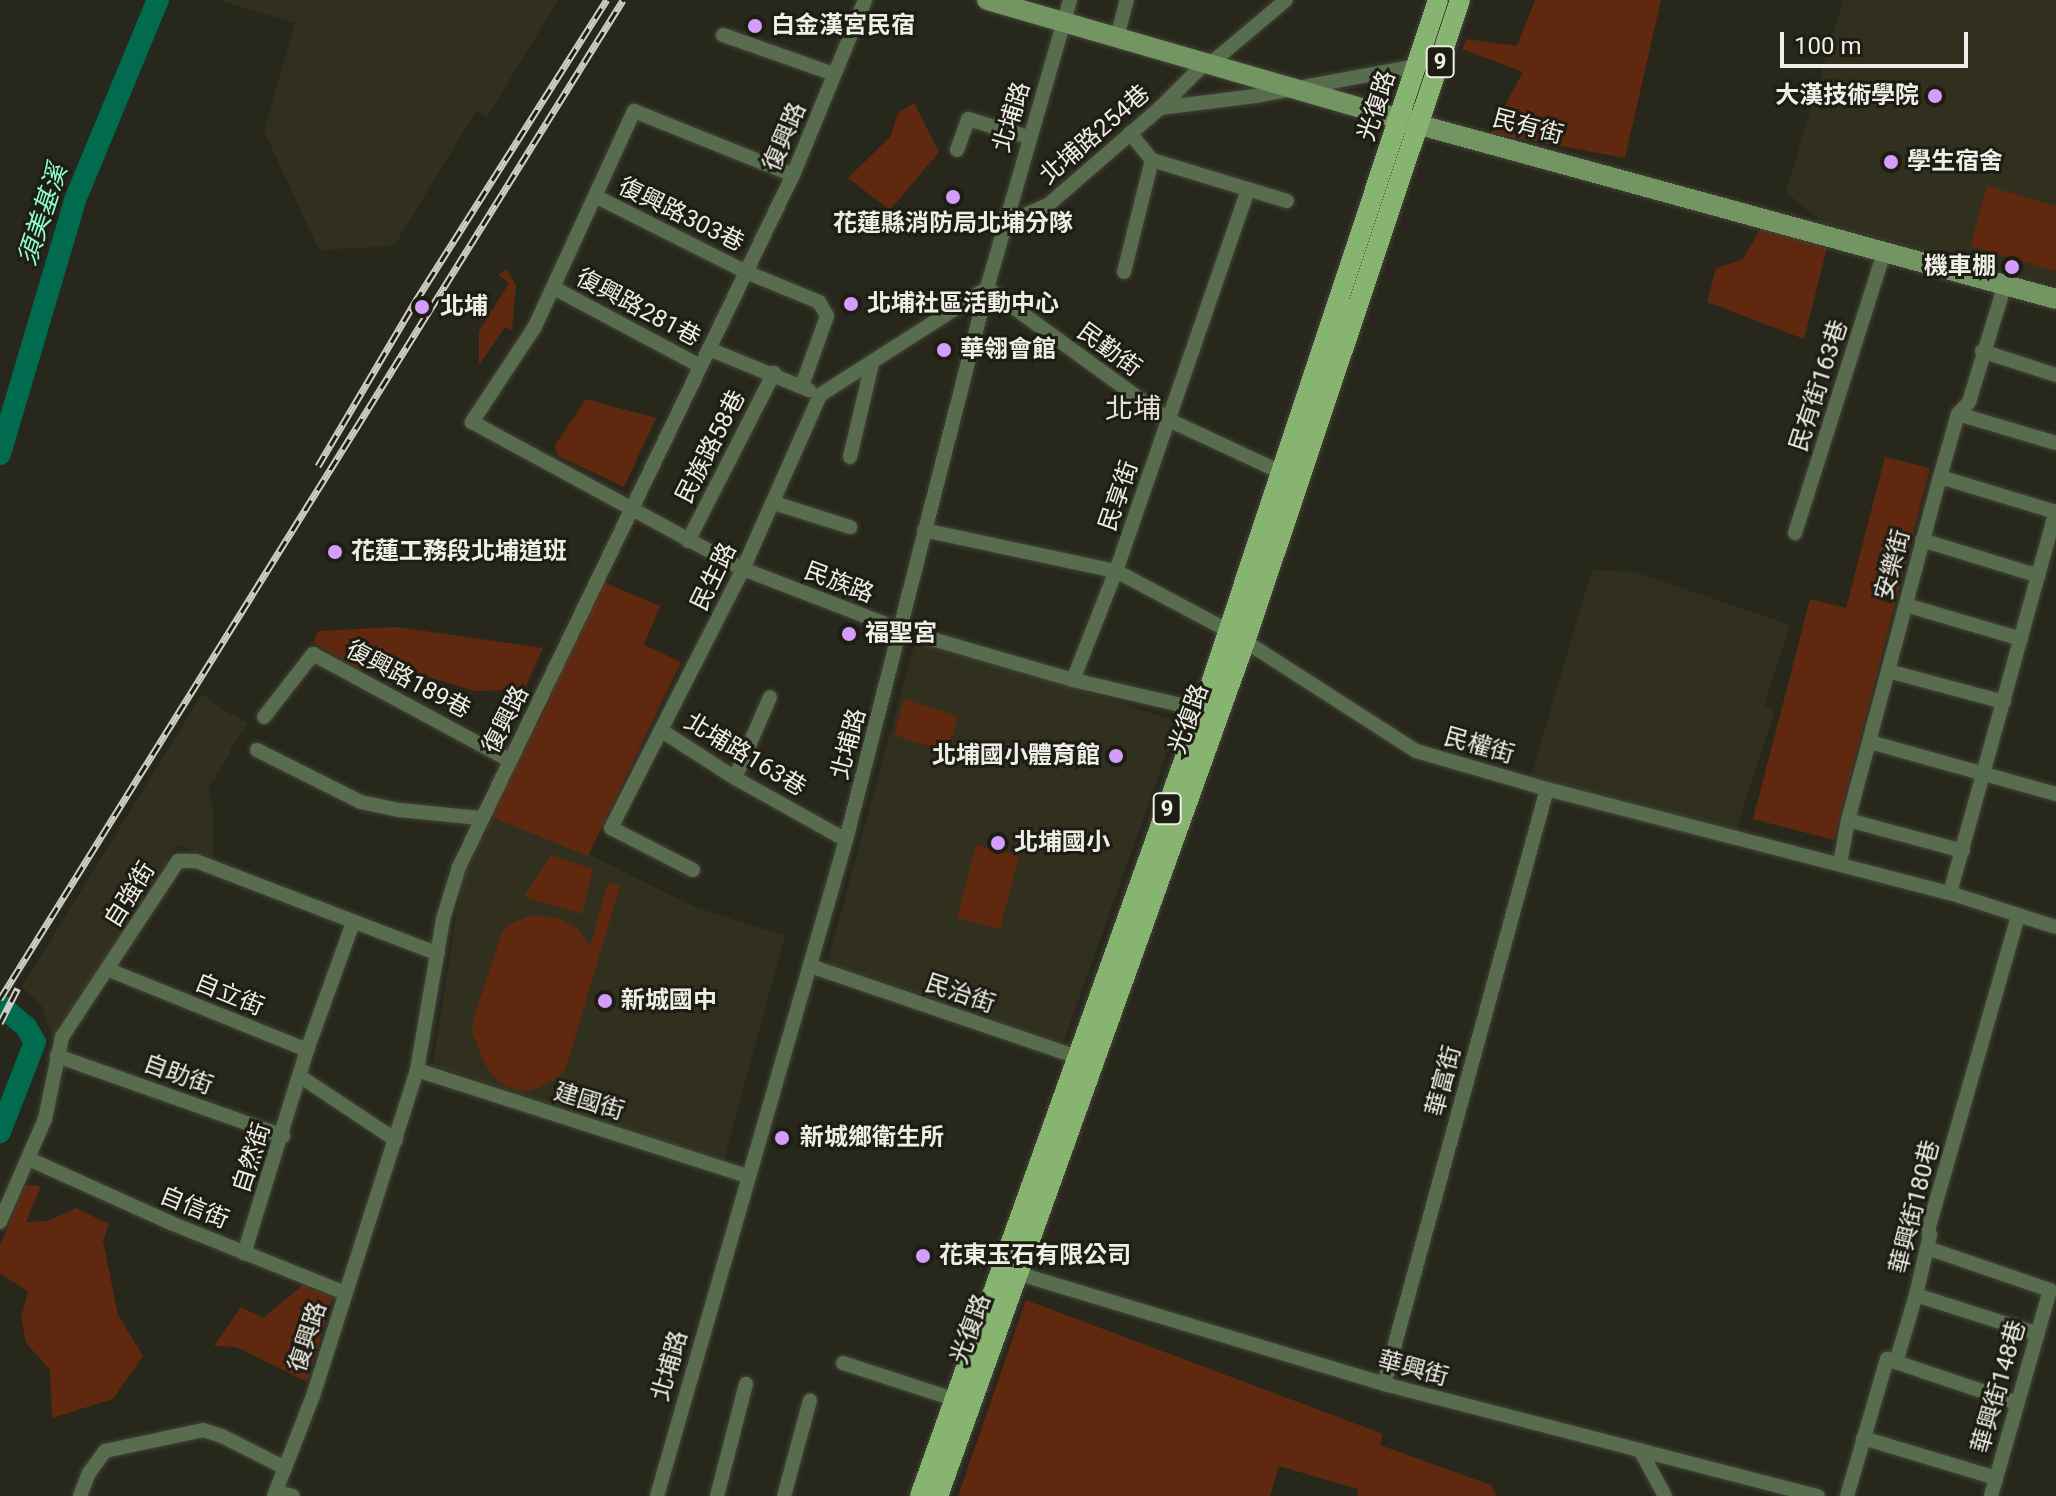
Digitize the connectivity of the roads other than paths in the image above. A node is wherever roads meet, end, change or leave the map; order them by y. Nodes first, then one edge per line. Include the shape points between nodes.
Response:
1 (865, 0) edge
2 (987, 0) edge
3 (1070, 0) edge
4 (1127, 0) edge
5 (1286, 0) edge
6 (1438, 0) edge
7 (1460, 0) edge
8 (1064, 21) junction
9 (723, 35) dead end
10 (1117, 37) junction
11 (1207, 64) junction
12 (1417, 66) junction
13 (834, 74) junction
14 (1299, 88) junction
15 (1160, 108) junction
16 (1410, 121) junction
17 (1130, 133) junction
18 (1028, 137) junction
19 (957, 150) dead end
20 (1152, 160) junction
21 (793, 175) junction
22 (1248, 189) junction
23 (597, 197) junction
24 (1287, 201) dead end
25 (1004, 224) junction
26 (1884, 253) junction
27 (746, 272) junction
28 (1124, 272) dead end
29 (2005, 284) junction
30 (554, 288) junction
31 (987, 288) junction
32 (2056, 299) edge
33 (709, 349) junction
34 (1982, 351) junction
35 (872, 364) junction
36 (700, 366) junction
37 (774, 373) junction
38 (2056, 375) edge
39 (802, 386) junction
40 (820, 395) junction
41 (1958, 414) junction
42 (1169, 420) junction
43 (2056, 443) edge
44 (850, 457) dead end
45 (1291, 476) junction
46 (1940, 477) junction
47 (774, 503) junction
48 (632, 511) junction
49 (2056, 512) edge
50 (850, 527) dead end
51 (924, 530) junction
52 (1795, 533) dead end
53 (1922, 540) junction
54 (688, 541) junction
55 (743, 569) junction
56 (1116, 571) junction
57 (2039, 576) junction
58 (1906, 605) junction
59 (901, 630) junction
60 (1237, 637) junction
61 (2021, 639) junction
62 (1888, 671) junction
63 (1073, 680) junction
64 (770, 697) dead end
65 (2004, 702) junction
66 (1210, 712) junction
67 (264, 717) dead end
68 (662, 731) junction
69 (1870, 742) junction
70 (257, 750) dead end
71 (509, 760) junction
72 (1984, 772) junction
73 (735, 778) junction
74 (1547, 789) junction
75 (2056, 794) edge
76 (480, 818) junction
77 (1848, 820) junction
78 (846, 840) junction
79 (1963, 851) junction
80 (1840, 864) junction
81 (693, 870) dead end
82 (1950, 893) junction
83 (2018, 916) junction
84 (353, 923) junction
85 (2056, 927) edge
86 (438, 954) junction
87 (810, 966) junction
88 (109, 970) junction
89 (307, 1050) junction
90 (57, 1056) junction
91 (1086, 1060) junction
92 (417, 1070) junction
93 (301, 1077) junction
94 (283, 1136) junction
95 (396, 1140) junction
96 (29, 1159) junction
97 (747, 1176) junction
98 (0, 1222) edge
99 (1927, 1248) junction
100 (244, 1253) junction
101 (1010, 1271) junction
102 (345, 1293) junction
103 (1916, 1295) junction
104 (2038, 1334) junction
105 (1896, 1362) junction
106 (843, 1363) dead end
107 (746, 1384) dead end
108 (1384, 1384) junction
109 (953, 1399) junction
110 (810, 1400) dead end
111 (2017, 1403) junction
112 (1863, 1438) junction
113 (1640, 1450) junction
114 (283, 1467) junction
115 (1996, 1478) junction
116 (275, 1494) edge
117 (80, 1496) edge
118 (293, 1496) edge
119 (657, 1496) edge
120 (717, 1496) edge
121 (784, 1496) edge
122 (920, 1496) edge
123 (938, 1496) edge
124 (1665, 1496) edge
125 (1818, 1496) edge
126 (1847, 1496) edge
127 (1991, 1496) edge

1 - 13 street, 復興路
2 - 8 street, 民有街
3 - 8 street, 北埔路
4 - 10 street
5 - 11 street, 北埔路254巷
6 - 12 main road, 光復路 / 9
7 - 16 main road, 光復路 / 9
8 - 10 street, 民有街
8 - 18 street, 北埔路
9 - 13 street
10 - 11 street, 民有街
11 - 14 street, 民有街
11 - 15 street, 北埔路254巷
12 - 14 street
12 - 16 main road, 光復路 / 9
13 - 21 street, 復興路
14 - 15 street
14 - 16 street, 民有街
15 - 17 street, 北埔路254巷
16 - 26 street, 民有街
16 - 45 main road, 光復路 / 9
17 - 20 street
17 - 25 street, 北埔路254巷 via 1048,205
18 - 19 street via 968,119
18 - 25 street, 北埔路
20 - 22 street
20 - 28 street
21 - 23 street via 634,111
21 - 27 street, 復興路
22 - 24 street
22 - 42 street, 民享街
23 - 27 street, 復興路303巷
23 - 30 street
25 - 31 street, 北埔路
26 - 29 street, 民有街
26 - 52 street, 民有街163巷
27 - 33 street, 復興路
27 - 39 street, 復興路303巷 via 819,302 827,316
29 - 32 street, 民有街
29 - 34 street, 安樂街
30 - 36 street, 復興路281巷
30 - 48 street, 民族路 via 472,422
31 - 35 street
31 - 42 street, 民勤街
31 - 51 street, 北埔路
33 - 36 street, 復興路
33 - 37 street
34 - 38 street
34 - 41 street, 安樂街 via 1969,402
35 - 40 street
35 - 44 street
36 - 48 street, 復興路
37 - 39 street
37 - 54 street, 民族路58巷
39 - 40 street
40 - 47 street, 民生路
41 - 43 street
41 - 46 street, 安樂街
42 - 45 street, 民勤街
42 - 56 street, 民享街
45 - 60 main road, 光復路 / 9
46 - 49 street
46 - 53 street, 安樂街
47 - 50 street
47 - 55 street, 民生路
48 - 54 street, 民族路
48 - 71 street, 復興路
49 - 57 street
51 - 56 street, 民權街
51 - 59 street, 北埔路
53 - 57 street
53 - 58 street, 安樂街
54 - 55 street, 民族路
55 - 59 street, 民族路
55 - 68 street, 民生路
56 - 60 street, 民權街
56 - 63 street, 民享街
57 - 61 street
58 - 61 street
58 - 62 street, 安樂街
59 - 63 street, 民族路
59 - 78 street, 北埔路
60 - 66 main road, 光復路 / 9
60 - 74 street, 民權街 via 1416,751
61 - 65 street
62 - 65 street
62 - 69 street, 安樂街
63 - 66 street, 民族路
64 - 73 street
65 - 72 street
66 - 91 main road, 光復路 / 9
67 - 71 street, 復興路189巷 via 313,654
68 - 73 street, 北埔路163巷
68 - 81 street, 民生路 via 611,828
69 - 72 street
69 - 77 street, 安樂街
70 - 76 street via 361,802
71 - 76 street, 復興路
72 - 75 street
72 - 79 street
73 - 78 street, 北埔路163巷
74 - 80 street, 民權街
74 - 108 street, 華富街
76 - 86 street, 復興路 via 443,919
77 - 79 street
77 - 80 street, 安樂街
78 - 87 street, 北埔路
79 - 82 street
80 - 82 street, 民權街
82 - 83 street, 民權街
83 - 85 street, 民權街
83 - 99 street, 華興街180巷
84 - 86 street, 自強街
84 - 88 street, 自強街 via 196,861 178,861
84 - 89 street
86 - 92 street, 復興路
87 - 91 street, 民治街
87 - 97 street, 北埔路
88 - 89 street, 自立街
88 - 90 street, 自強街 via 62,1037
89 - 93 street
90 - 94 street, 自助街
90 - 96 street, 自強街 via 45,1119
91 - 101 main road, 光復路 / 9
92 - 95 street, 復興路
92 - 97 street, 建國街
93 - 94 street, 自然街
93 - 95 street
94 - 100 street, 自然街
95 - 102 street, 復興路
96 - 98 street, 自強街
96 - 100 street, 自信街
97 - 119 street, 北埔路
99 - 103 street, 華興街180巷
99 - 104 street, 華興街148巷 via 2050,1290
100 - 102 street, 自信街
101 - 108 street, 華興街
101 - 109 main road, 光復路 / 9
101 - 123 main road, 光復路 / 9
102 - 114 street, 復興路 via 313,1396
103 - 104 street
103 - 105 street, 華興街180巷
104 - 111 street, 華興街148巷
105 - 111 street
105 - 112 street, 華興街180巷 via 1887,1359
106 - 109 street
107 - 120 street
108 - 113 street, 華興街
109 - 122 main road, 光復路 / 9
110 - 121 street
111 - 115 street, 華興街148巷
112 - 115 street
112 - 126 street, 華興街180巷
113 - 124 street
113 - 125 street, 華興街
114 - 116 street, 復興路
114 - 117 street via 203,1430 105,1451
115 - 127 street, 華興街148巷
116 - 118 street

